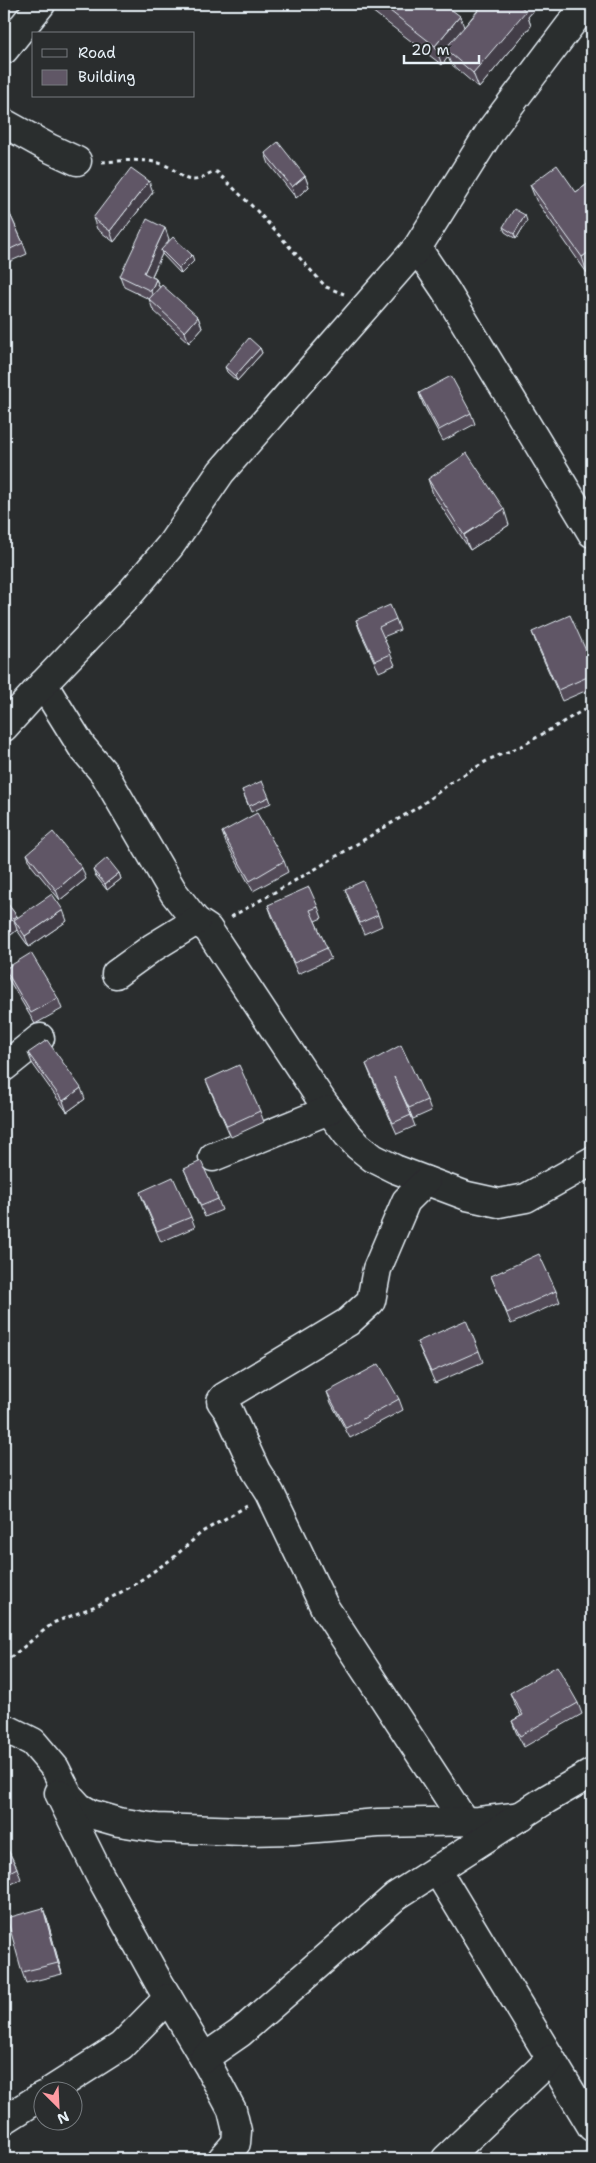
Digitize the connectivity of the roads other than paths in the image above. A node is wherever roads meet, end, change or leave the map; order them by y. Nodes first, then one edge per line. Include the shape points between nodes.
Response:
1 (41, 4) edge
2 (586, 4) edge
3 (4, 50) edge
4 (4, 123) edge
5 (77, 161) road end
6 (416, 248) junction
7 (592, 533) edge
8 (43, 684) junction
9 (4, 727) edge
10 (202, 925) junction
11 (116, 974) dead end
12 (40, 1038) dead end
13 (4, 1067) edge
14 (329, 1110) junction
15 (213, 1157) dead end
16 (592, 1160) edge
17 (426, 1181) junction
18 (4, 1730) edge
19 (33, 1742) junction
20 (592, 1773) edge
21 (522, 1816) junction
22 (464, 1821) junction
23 (437, 1870) junction
24 (168, 1998) junction
25 (204, 2058) junction
26 (551, 2059) junction
27 (68, 2080) edge
28 (32, 2102) edge
29 (4, 2120) edge
30 (592, 2127) edge
31 (222, 2159) edge
32 (446, 2159) edge

1 - 3 street
2 - 6 street via 491,130
4 - 5 street
6 - 7 street
6 - 8 street via 221,472 170,546 132,591
8 - 9 street
8 - 10 street via 82,747 104,773 174,893
10 - 11 street via 152,948
10 - 14 street
12 - 13 street
14 - 15 street
14 - 17 street via 358,1146 373,1158
16 - 17 street via 526,1198 500,1203 467,1196
17 - 22 street via 406,1201 377,1269 374,1295 366,1308 224,1396 222,1401 325,1608
18 - 19 street
19 - 22 street via 55,1768 69,1796 79,1807 119,1822 157,1828 243,1831
19 - 24 street via 99,1874
20 - 21 street
21 - 22 street
21 - 23 street
23 - 25 street via 396,1896 240,2033
23 - 26 street
24 - 25 street
24 - 27 street via 121,2046
25 - 31 street via 232,2110 237,2131 236,2143
26 - 30 street
26 - 32 street
28 - 29 street

